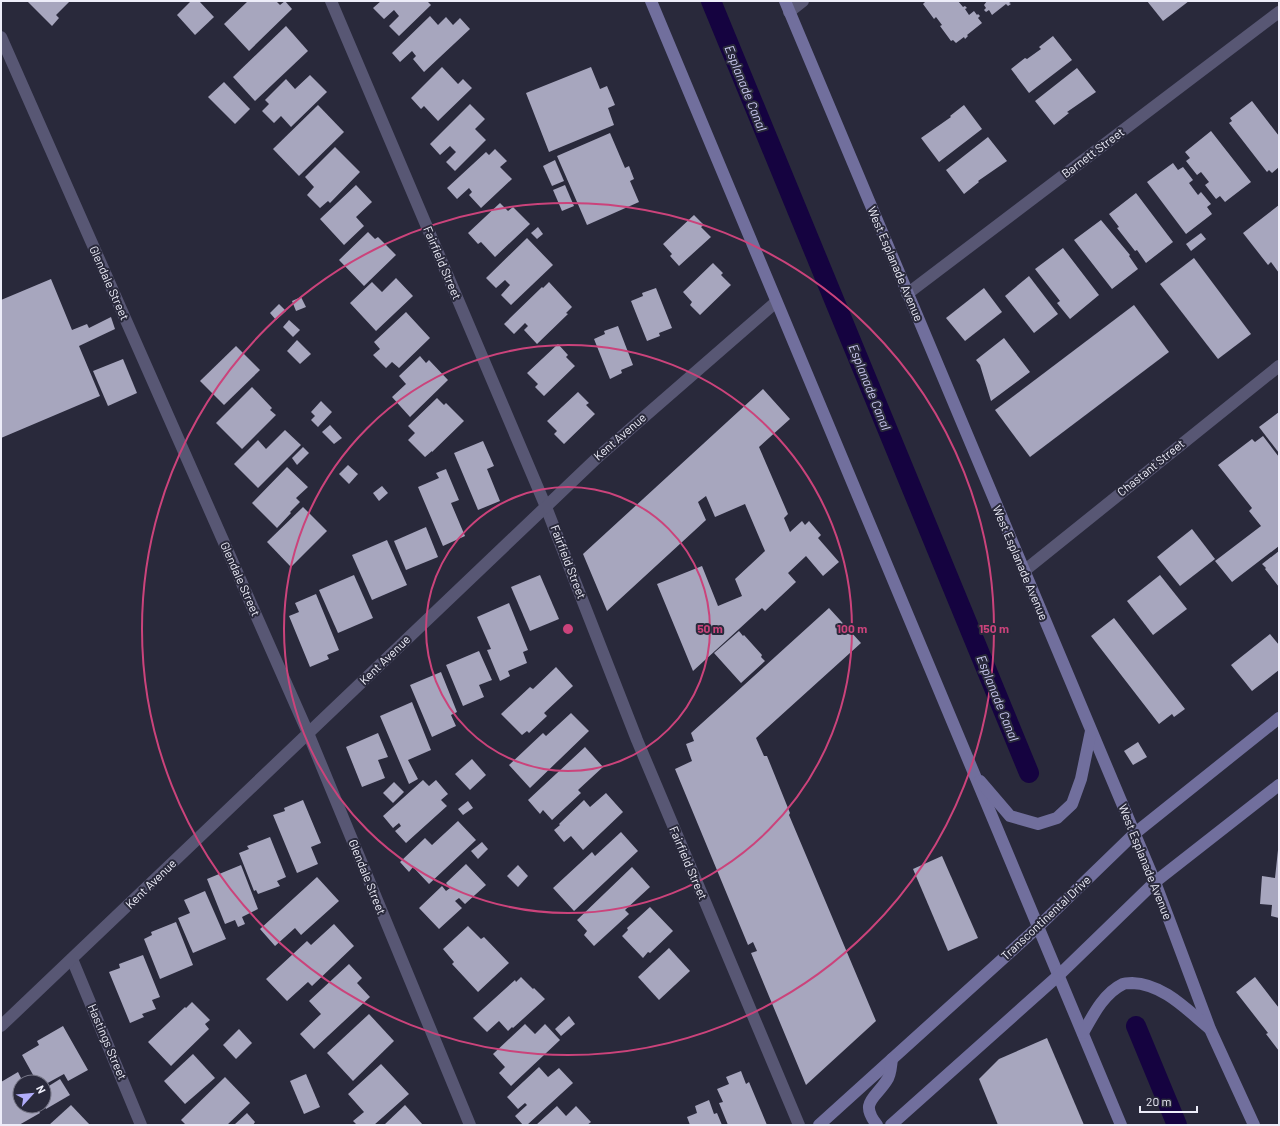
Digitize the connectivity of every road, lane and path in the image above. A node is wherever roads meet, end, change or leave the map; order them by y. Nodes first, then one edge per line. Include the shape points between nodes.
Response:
1 (330, 1) edge
2 (651, 1) edge
3 (803, 1) edge
4 (787, 6) edge
5 (1279, 12) edge
6 (1, 37) edge
7 (907, 294) junction
8 (776, 302) junction
9 (1279, 366) edge
10 (546, 507) junction
11 (1024, 571) junction
12 (1279, 718) edge
13 (1091, 731) junction
14 (308, 734) junction
15 (973, 773) junction
16 (1279, 785) edge
17 (1134, 834) junction
18 (1155, 882) junction
19 (1038, 927) junction
20 (72, 959) junction
21 (1058, 975) junction
22 (1, 1026) edge
23 (1210, 1029) junction
24 (1083, 1033) junction
25 (892, 1058) junction
26 (141, 1125) edge
27 (470, 1125) edge
28 (799, 1125) edge
29 (819, 1125) edge
30 (877, 1125) edge
31 (890, 1125) edge
32 (1121, 1125) edge
33 (1254, 1125) edge

1 - 10 street, Fairfield Street
2 - 8 main road
3 - 4 street
4 - 7 main road, West Esplanade Avenue
5 - 7 street, Barnett Street
6 - 14 street, Glendale Street
7 - 11 main road, West Esplanade Avenue
8 - 10 street, Kent Avenue via 602,453
8 - 15 main road
9 - 11 street, Chastant Street
10 - 14 street, Kent Avenue
10 - 28 street, Fairfield Street via 636,740
11 - 13 main road, West Esplanade Avenue
12 - 17 main road, Transcontinental Drive
13 - 15 main road via 1081,779 1072,804 1057,818 1038,824 1010,816
13 - 17 main road, West Esplanade Avenue
14 - 20 street, Kent Avenue
14 - 27 street, Glendale Street
15 - 19 main road
16 - 18 main road
17 - 18 main road, West Esplanade Avenue
17 - 19 main road, Transcontinental Drive
18 - 21 main road
18 - 23 main road, West Esplanade Avenue
19 - 21 main road
19 - 25 main road, Transcontinental Drive
20 - 22 street, Kent Avenue
20 - 26 street, Hastings Street
21 - 24 main road
21 - 31 main road
23 - 24 main road via 1170,995 1143,983 1124,983 1108,994
23 - 33 main road, West Esplanade Avenue
24 - 32 main road
25 - 29 main road, Transcontinental Drive
25 - 30 main road via 889,1078 870,1102 868,1109

